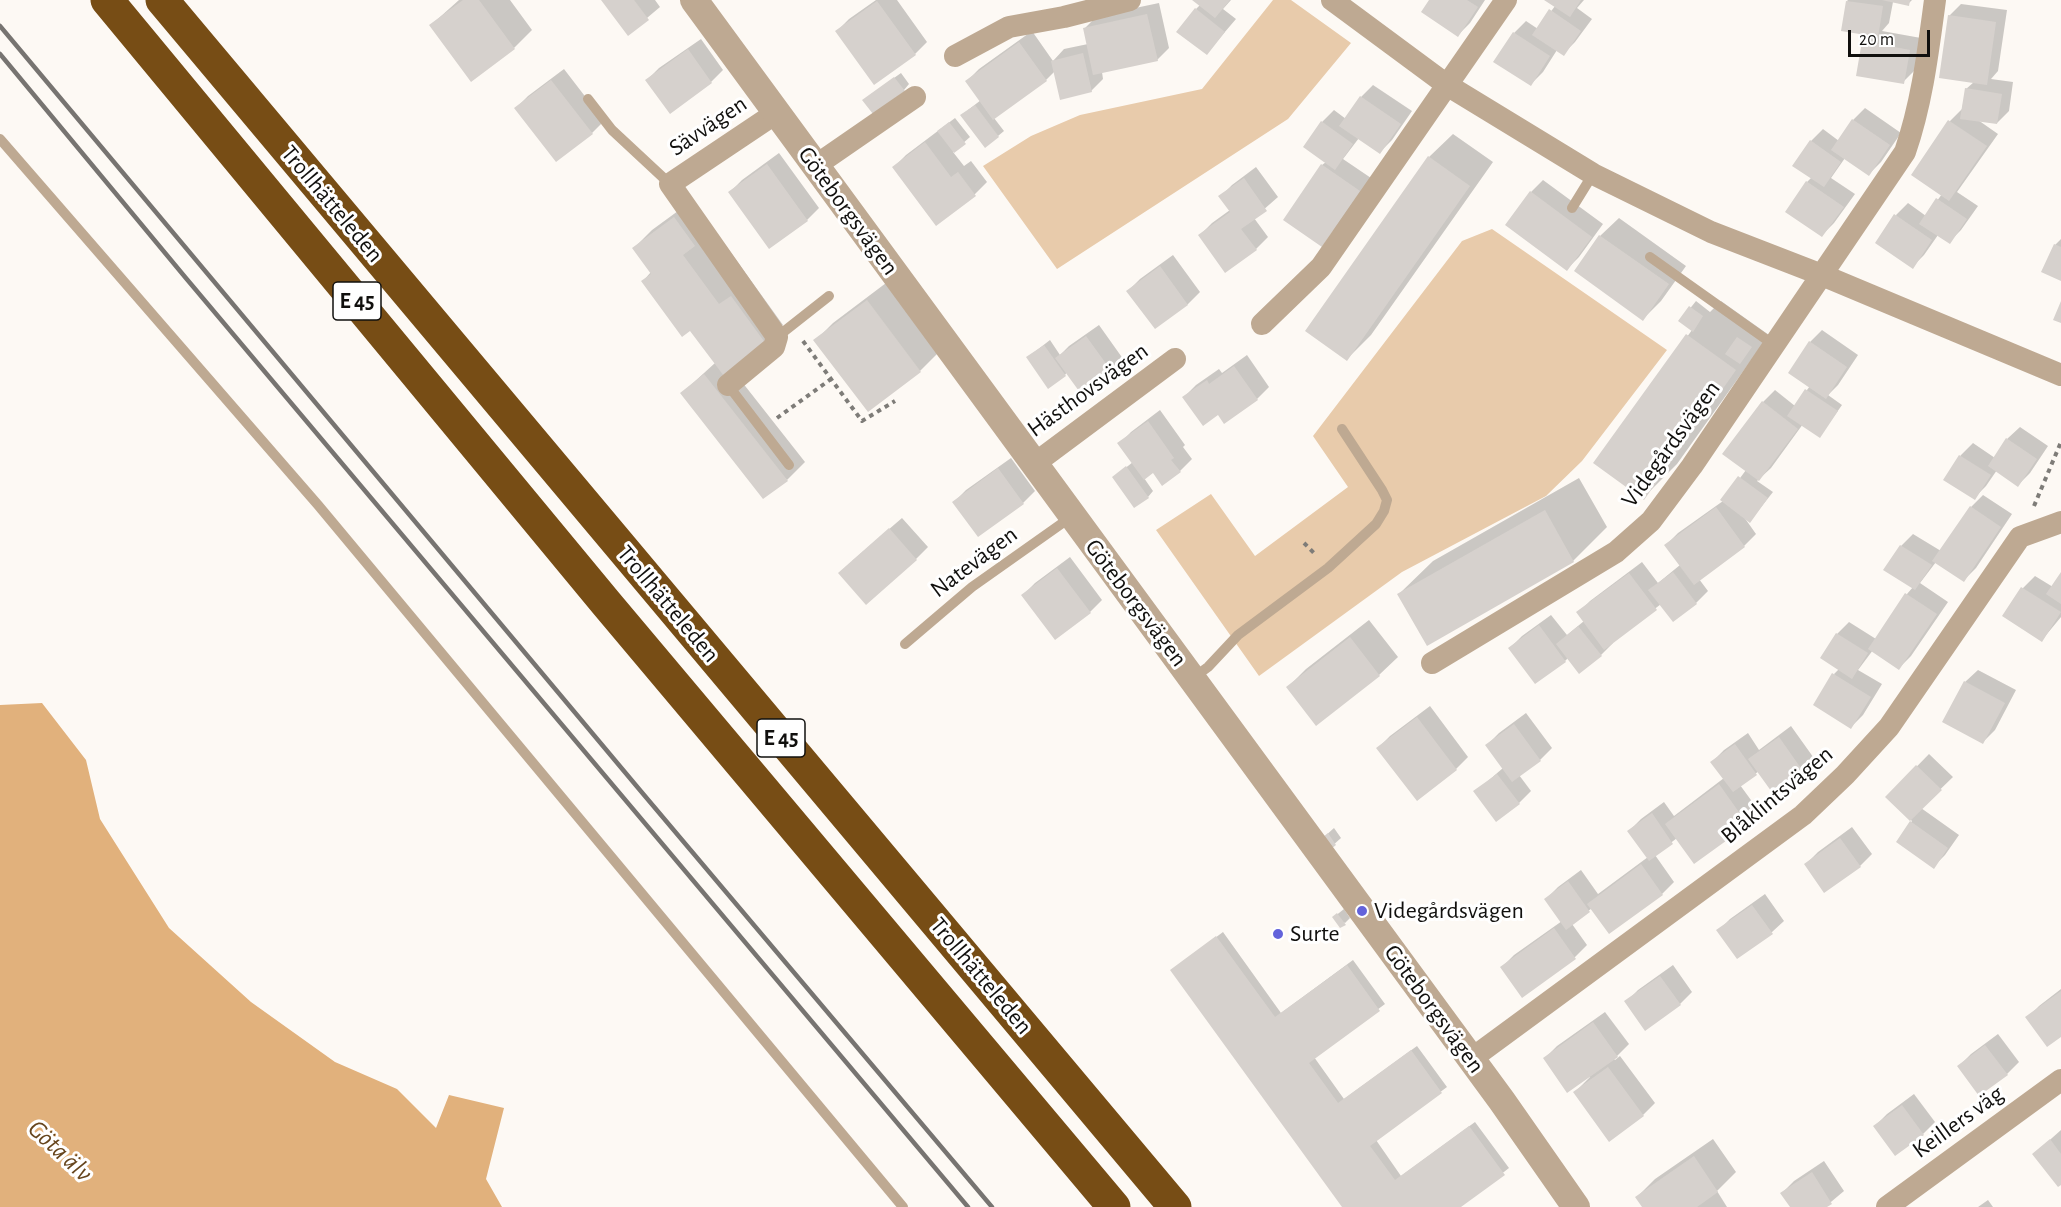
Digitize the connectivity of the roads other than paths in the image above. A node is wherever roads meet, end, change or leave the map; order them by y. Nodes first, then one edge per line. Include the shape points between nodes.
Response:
1 (107, 0) edge
2 (162, 0) edge
3 (693, 0) edge
4 (1130, 0) edge
5 (1332, 0) edge
6 (1506, 0) edge
7 (1935, 0) edge
8 (955, 56) dead end
9 (1447, 85) junction
10 (915, 97) dead end
11 (588, 99) dead end
12 (776, 113) junction
13 (0, 139) edge
14 (815, 166) junction
15 (1593, 174) junction
16 (670, 184) junction
17 (1572, 208) dead end
18 (1650, 257) dead end
19 (1822, 275) junction
20 (830, 296) dead end
21 (1262, 324) dead end
22 (784, 332) junction
23 (1774, 345) junction
24 (1175, 359) dead end
25 (2061, 375) edge
26 (728, 385) joint
27 (1342, 429) dead end
28 (1034, 464) junction
29 (789, 465) dead end
30 (1072, 516) junction
31 (2061, 522) edge
32 (905, 644) dead end
33 (1432, 663) dead end
34 (1192, 679) junction
35 (1471, 1059) junction
36 (2061, 1080) edge
37 (903, 1207) edge
38 (1114, 1207) edge
39 (1175, 1207) edge
40 (1576, 1207) edge
41 (1887, 1207) edge

1 - 38 highway, Trollhätteleden / E 45
2 - 39 highway, Trollhätteleden / E 45
3 - 12 street, Göteborgsvägen
4 - 8 street via 1009,27
5 - 9 street
6 - 9 street
7 - 19 street, Videgårdsvägen via 1922,95 1905,152
9 - 15 street
9 - 21 street via 1321,267
10 - 14 street
11 - 16 lane via 612,130
12 - 14 street, Göteborgsvägen
12 - 16 street, Sävvägen
13 - 37 lane via 318,505
14 - 28 street, Göteborgsvägen
15 - 17 lane
15 - 19 street via 1711,232
16 - 22 street
18 - 23 lane
19 - 23 street, Videgårdsvägen
19 - 25 street
20 - 22 lane
22 - 26 street via 774,347
23 - 33 street, Videgårdsvägen via 1651,521 1616,552
24 - 28 street, Hästhovsvägen
26 - 29 lane
27 - 34 lane via 1382,490 1387,500 1384,512 1328,568 1238,635
28 - 30 street, Göteborgsvägen
30 - 32 lane, Natevägen via 972,587
30 - 34 street, Göteborgsvägen
31 - 35 street, Blåklintsvägen via 2020,537 1889,727 1803,815
34 - 35 street, Göteborgsvägen
35 - 40 street, Göteborgsvägen
36 - 41 street, Keillers väg

